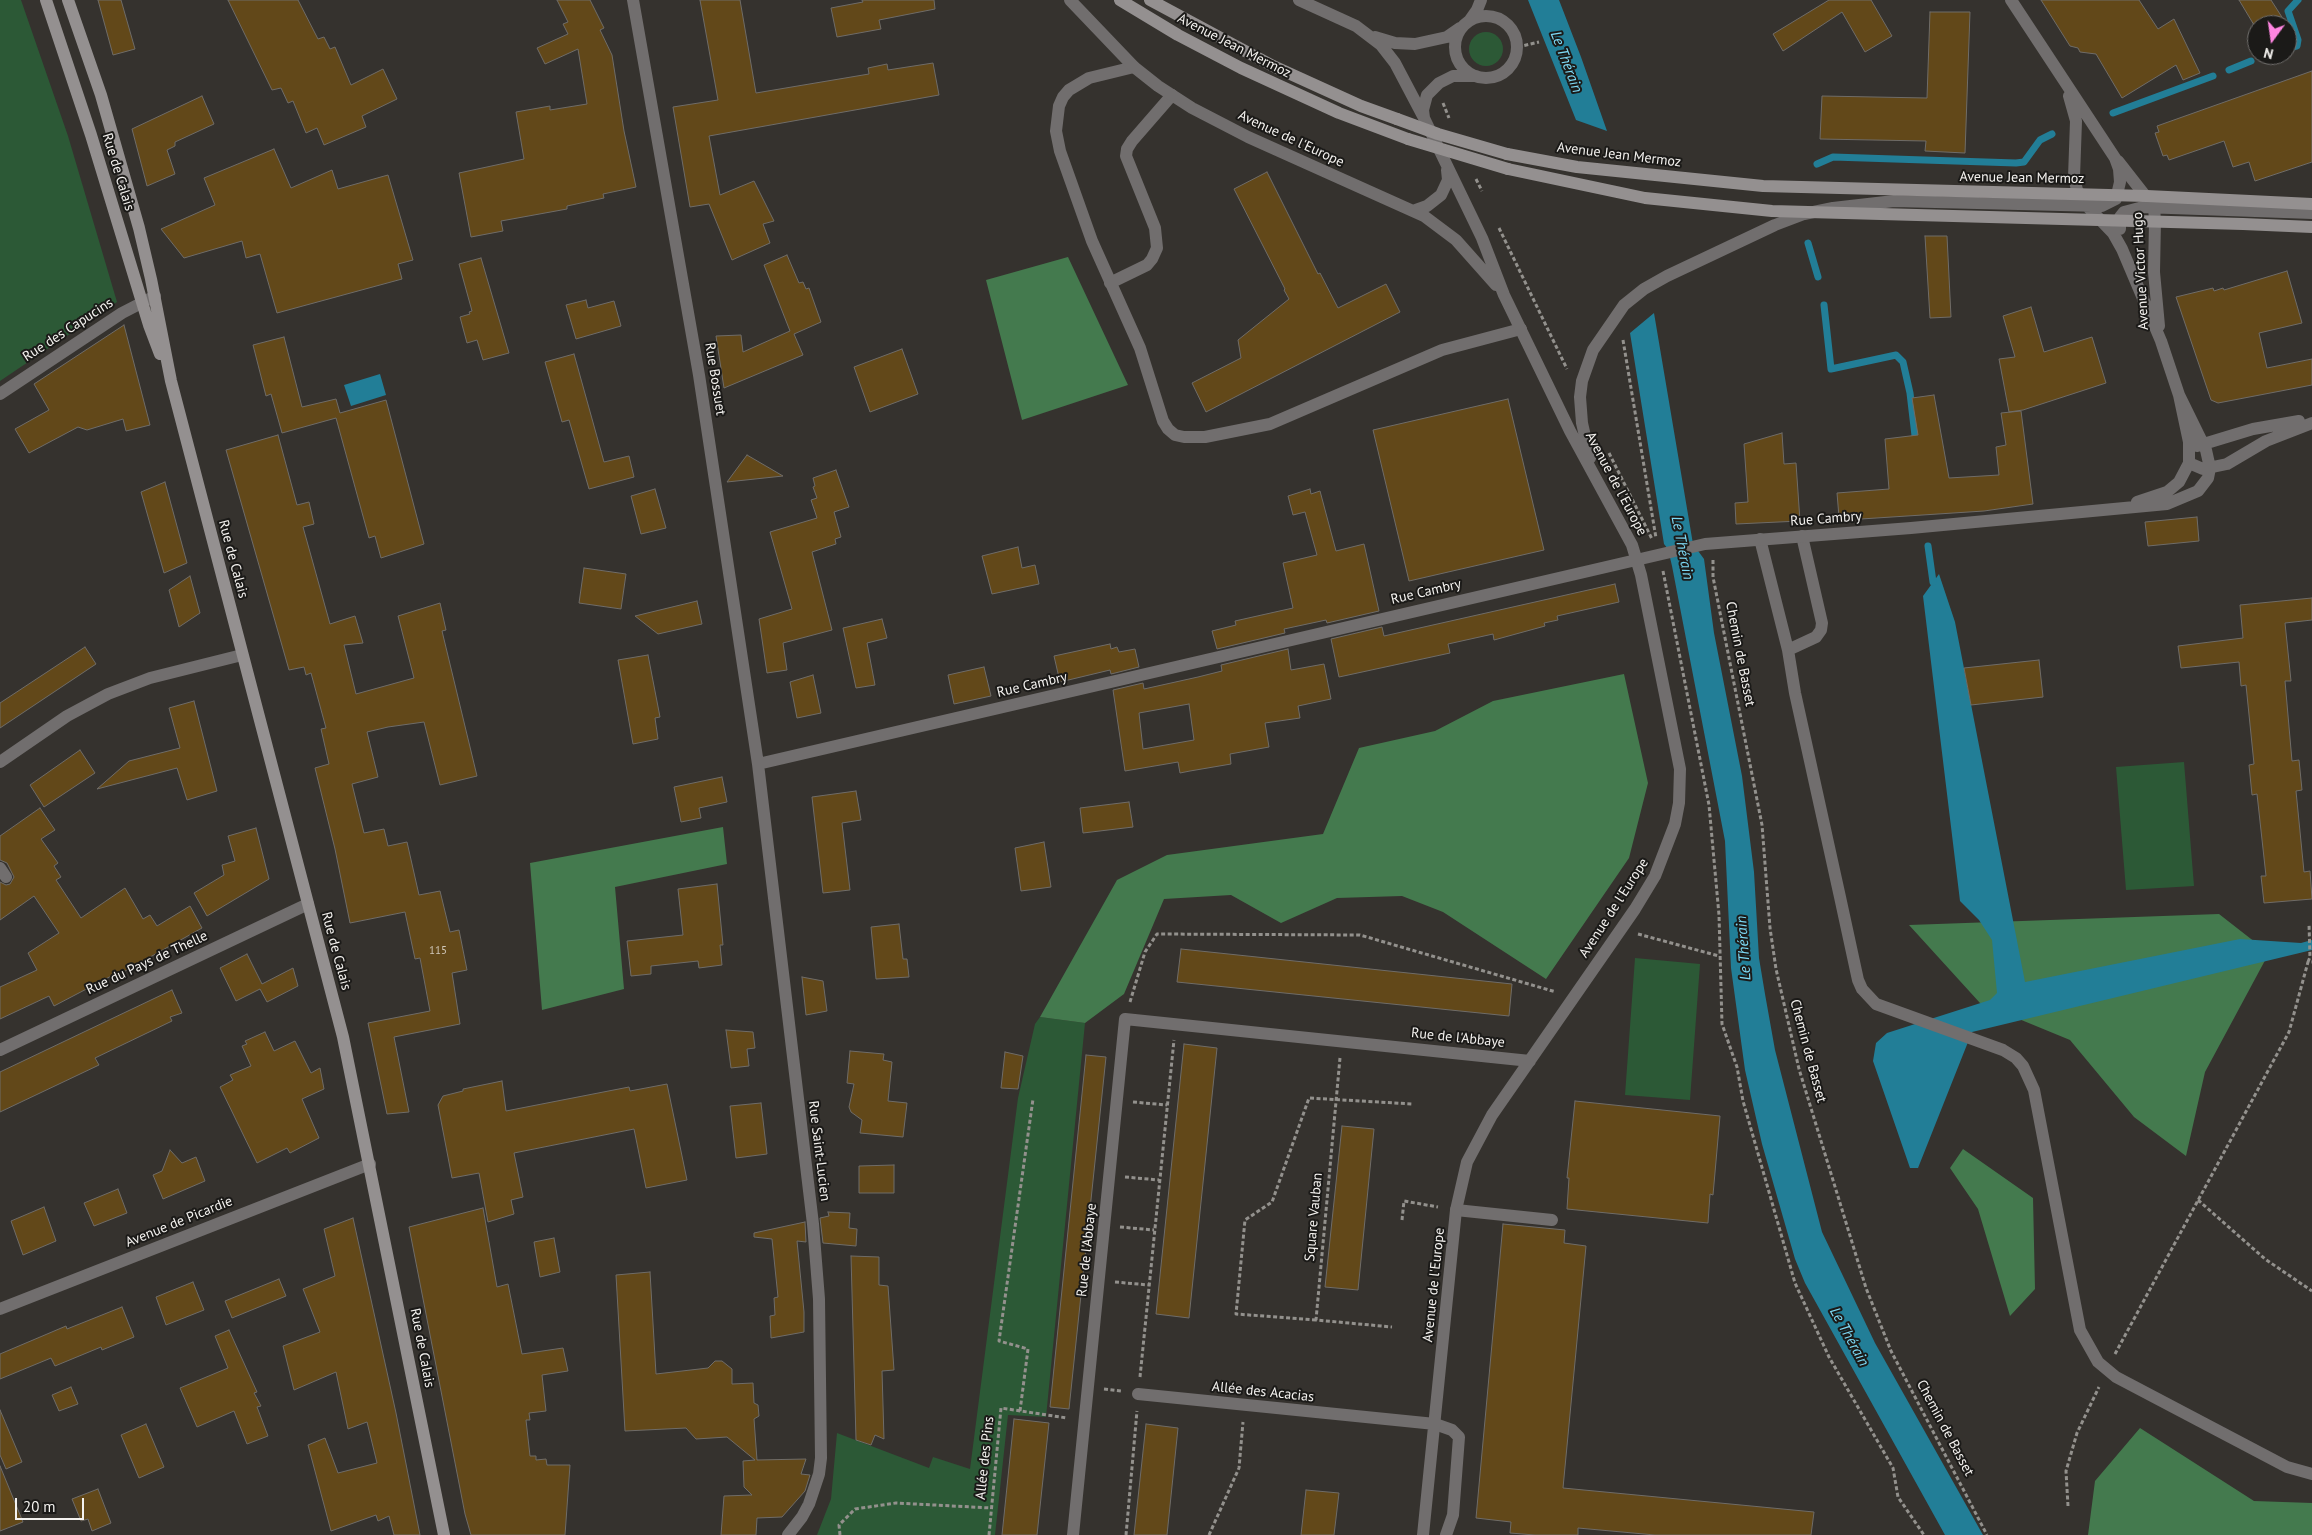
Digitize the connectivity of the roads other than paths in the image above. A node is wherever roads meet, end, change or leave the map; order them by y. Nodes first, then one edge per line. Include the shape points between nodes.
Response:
1 (46, 0) edge
2 (68, 0) edge
3 (633, 0) edge
4 (1070, 0) edge
5 (1120, 0) edge
6 (1150, 0) edge
7 (1299, 0) edge
8 (1481, 0) edge
9 (2011, 0) edge
10 (1466, 24) junction
11 (1370, 36) junction
12 (1134, 67) junction
13 (2058, 71) junction
14 (1478, 77) junction
15 (1172, 95) junction
16 (1424, 118) junction
17 (2112, 153) junction
18 (1448, 170) junction
19 (2074, 177) junction
20 (2055, 194) junction
21 (2079, 195) junction
22 (2118, 196) junction
23 (2150, 202) junction
24 (2312, 204) edge
25 (2087, 206) junction
26 (1413, 211) junction
27 (2312, 213) edge
28 (1804, 214) junction
29 (2102, 220) junction
30 (2119, 220) junction
31 (2156, 221) junction
32 (2312, 228) edge
33 (2122, 249) junction
34 (1110, 283) junction
35 (1504, 295) junction
36 (155, 296) junction
37 (142, 302) junction
38 (1521, 329) junction
39 (2160, 341) junction
40 (171, 381) junction
41 (0, 394) edge
42 (2179, 395) junction
43 (2312, 421) edge
44 (2203, 444) junction
45 (2190, 448) junction
46 (2189, 463) junction
47 (2210, 468) junction
48 (1595, 477) junction
49 (2110, 508) junction
50 (1802, 536) junction
51 (1760, 539) junction
52 (1636, 558) junction
53 (1788, 650) junction
54 (242, 655) junction
55 (0, 762) edge
56 (758, 764) junction
57 (308, 904) junction
58 (0, 1050) edge
59 (1530, 1061) junction
60 (370, 1164) junction
61 (1456, 1210) junction
62 (1552, 1220) dead end
63 (0, 1309) edge
64 (1138, 1394) road end
65 (1434, 1424) junction
66 (2312, 1474) edge
67 (444, 1535) edge
68 (788, 1535) edge
69 (1073, 1535) edge
70 (1423, 1535) edge
71 (1446, 1535) edge

1 - 37 main road, Rue de Calais
2 - 36 main road, Rue de Calais via 116,143
3 - 56 street, Rue Bossuet via 699,375
4 - 12 street, Avenue de l'Europe
5 - 28 main road, Avenue Jean Mermoz, bridge via 1190,42 1257,76 1339,113 1408,139 1508,169 1645,198
6 - 20 main road, Avenue Jean Mermoz, bridge via 1273,66 1360,106 1507,154 1577,167 1764,186
7 - 11 street, Avenue de l'Europe
8 - 10 street
9 - 13 street, Avenue Victor Hugo
10 - 11 street via 1447,37 1415,44 1395,43
10 - 14 street via 1456,41 1456,56 1465,69
10 - 14 street via 1484,16 1499,18 1514,32 1518,46 1514,62 1503,73 1488,78
11 - 16 street, Avenue de l'Europe via 1395,63
12 - 15 street, Avenue de l'Europe
12 - 34 street via 1089,78 1069,90 1056,118 1060,151
13 - 17 street, Avenue Victor Hugo
13 - 19 street, Avenue Victor Hugo via 2076,121
14 - 16 street via 1453,76 1438,83 1427,95
15 - 26 street, Avenue de l'Europe via 1248,137
15 - 34 street via 1127,149 1128,165 1154,228 1157,248 1147,265
16 - 18 street, Avenue de l'Europe
17 - 22 street, Avenue Victor Hugo via 2119,169
17 - 23 street, Avenue Victor Hugo
18 - 26 street via 1448,180 1441,195 1427,206
18 - 35 street, Avenue de l'Europe via 1482,238
19 - 20 street via 2066,188
19 - 21 street, Avenue Victor Hugo
20 - 21 main road, Avenue Jean Mermoz
21 - 22 main road, Avenue Jean Mermoz
21 - 25 street, Avenue Victor Hugo
22 - 23 main road, Avenue Jean Mermoz
22 - 25 street, Avenue Jean Mermoz via 2106,206
23 - 24 main road, Avenue Jean Mermoz
23 - 27 street
23 - 30 street via 2127,210
23 - 31 street, Avenue Victor Hugo
25 - 28 street, Avenue Jean Mermoz via 1894,202
25 - 29 street, Avenue Victor Hugo
26 - 35 street, Avenue de l'Europe via 1456,240
28 - 29 main road, Avenue Jean Mermoz
28 - 48 street via 1667,276 1637,294 1618,312 1593,350 1582,381 1580,397 1586,445
29 - 30 main road, Avenue Jean Mermoz
29 - 33 street, Avenue Victor Hugo
30 - 31 main road, Avenue Jean Mermoz
30 - 33 street
31 - 32 main road, Avenue Jean Mermoz
31 - 39 street, Avenue Victor Hugo via 2154,272
33 - 39 street, Avenue Victor Hugo
34 - 38 street via 1140,348 1163,421 1175,435 1184,437 1205,437 1270,424 1442,350
35 - 38 street, Avenue de l'Europe
36 - 37 street, Rue des Capucins
36 - 40 main road, Rue de Calais
37 - 40 main road, Rue de Calais
37 - 41 street, Rue des Capucins
38 - 48 street, Avenue de l'Europe
39 - 42 street, Avenue Victor Hugo
40 - 54 main road, Rue de Calais
42 - 44 street, Avenue Victor Hugo
42 - 45 street, Avenue Victor Hugo
43 - 44 street via 2253,429
43 - 47 street via 2266,441 2234,461
44 - 45 street
44 - 47 street, Avenue Victor Hugo
45 - 46 street, Avenue Victor Hugo
46 - 47 street
46 - 49 street, Rue Cambry via 2179,482 2167,492
47 - 49 street, Rue Cambry via 2202,486 2180,500 2147,508
48 - 52 street, Avenue de l'Europe via 1628,536
49 - 50 street, Rue Cambry
50 - 51 street, Rue Cambry
50 - 53 street via 1822,623 1816,637
51 - 52 street, Rue Cambry via 1709,543
51 - 53 street
52 - 56 street, Rue Cambry
52 - 59 street, Avenue de l'Europe via 1676,749 1680,785 1675,824 1647,891
53 - 66 street via 1858,980 1876,1004 2016,1058 2030,1078 2080,1330 2090,1352 2116,1377 2287,1467
54 - 55 street via 150,678 108,694 68,716
54 - 57 main road, Rue de Calais
56 - 68 street, Rue Saint-Lucien via 819,1300 822,1436 819,1474 810,1504
57 - 58 street, Rue du Pays de Thelle
57 - 60 main road, Rue de Calais via 343,1037
59 - 61 street, Avenue de l'Europe via 1474,1146 1462,1177
59 - 69 street, Rue de l'Abbaye via 1125,1019
60 - 63 street, Avenue de Picardie
60 - 67 main road, Rue de Calais
61 - 62 street
61 - 65 street, Avenue de l'Europe
64 - 65 street, Allée des Acacias
65 - 70 street, Avenue de l'Europe
65 - 71 street, Allée des Acacias via 1452,1430 1459,1437 1453,1515

